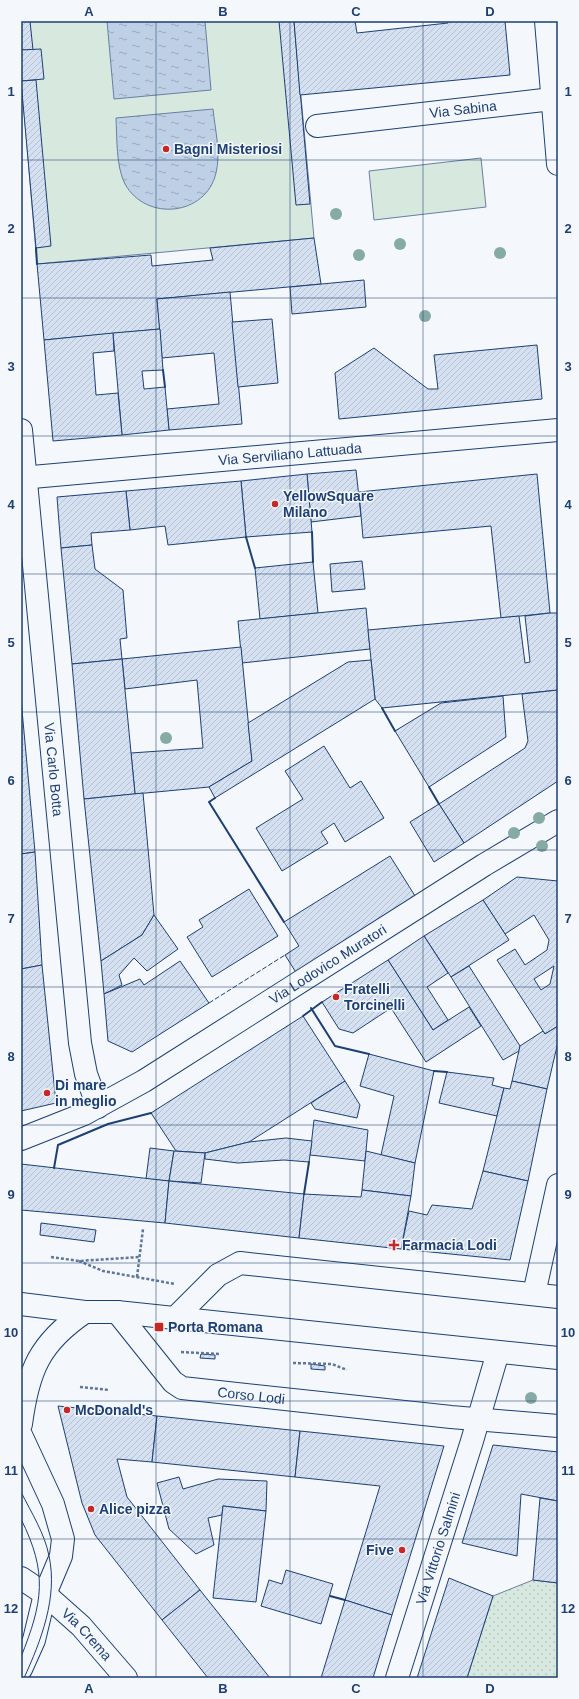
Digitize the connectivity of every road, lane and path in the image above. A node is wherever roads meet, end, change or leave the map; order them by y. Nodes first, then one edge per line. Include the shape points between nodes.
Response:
1 (546, 21) edge
2 (552, 99) junction
3 (317, 126) dead end
4 (558, 164) edge
5 (21, 430) edge
6 (558, 430) edge
7 (23, 478) edge
8 (558, 821) edge
9 (98, 1107) junction
10 (21, 1139) edge
11 (558, 1185) edge
12 (143, 1229) dead end
13 (51, 1257) dead end
14 (140, 1257) junction
15 (79, 1261) junction
16 (137, 1277) junction
17 (175, 1284) dead end
18 (21, 1293) edge
19 (534, 1294) junction
20 (558, 1296) edge
21 (21, 1304) edge
22 (85, 1312) junction
23 (117, 1312) junction
24 (175, 1318) junction
25 (174, 1352) dead end
26 (498, 1352) junction
27 (220, 1354) dead end
28 (558, 1358) edge
29 (293, 1363) dead end
30 (347, 1370) dead end
31 (80, 1388) dead end
32 (109, 1390) dead end
33 (479, 1419) junction
34 (21, 1424) edge
35 (558, 1426) edge
36 (21, 1435) edge
37 (21, 1578) edge
38 (45, 1594) junction
39 (21, 1669) edge
40 (126, 1678) edge
41 (397, 1678) edge

1 - 2 street
2 - 3 street, Via Sabina
2 - 4 street
5 - 7 street, Via Carlo Botta
6 - 7 street, Via Serviliano Lattuada
7 - 9 street, Via Carlo Botta via 80,1043 86,1074
8 - 9 street, Via Lodovico Muratori via 144,1081
9 - 10 street, Via Lodovico Muratori
11 - 19 street
12 - 14 path
13 - 15 path
14 - 15 path
14 - 16 path
15 - 16 path via 103,1271
16 - 17 path
18 - 23 street via 87,1304
19 - 20 street
19 - 24 street via 240,1263 218,1275
21 - 22 street
22 - 23 street
22 - 34 street via 57,1332 39,1357 25,1395
23 - 24 street
23 - 33 street, Corso Lodi via 172,1382 182,1388
24 - 26 street
25 - 27 path
26 - 28 street
26 - 33 street
29 - 30 path via 332,1364
31 - 32 path
33 - 35 street, Corso Lodi
33 - 41 street, Via Vittorio Salmini
36 - 38 street via 53,1504 63,1540 60,1556
37 - 38 street, Via Crema
38 - 39 street via 34,1640
38 - 40 street, Via Crema via 81,1626

